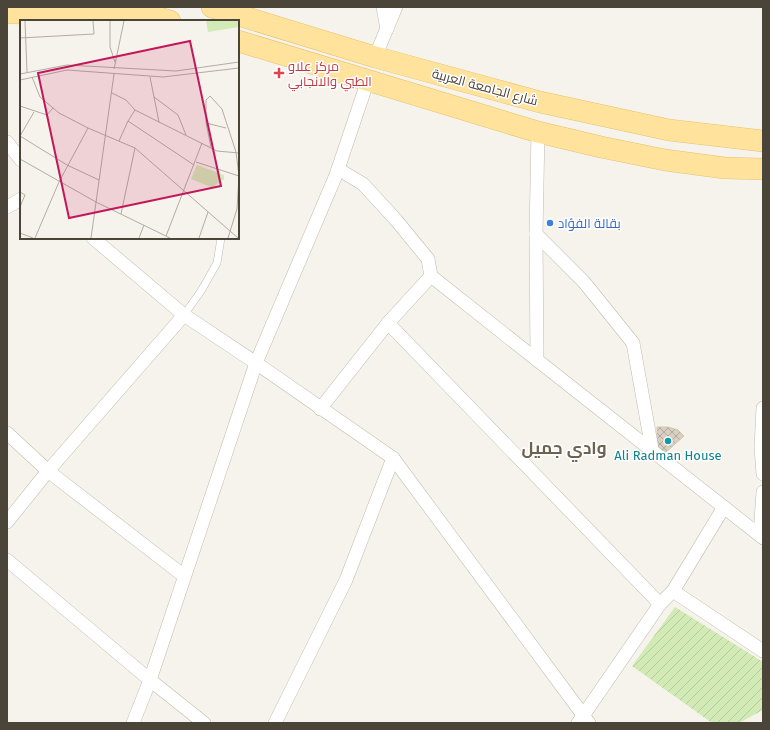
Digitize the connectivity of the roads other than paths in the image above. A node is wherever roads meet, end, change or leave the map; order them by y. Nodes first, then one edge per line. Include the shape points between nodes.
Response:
1 (212, 7) edge
2 (383, 7) edge
3 (396, 7) edge
4 (7, 13) edge
5 (167, 20) edge
6 (387, 29) junction
7 (239, 41) edge
8 (375, 57) junction
9 (368, 80) junction
10 (538, 132) junction
11 (763, 141) edge
12 (7, 142) edge
13 (20, 159) edge
14 (338, 169) junction
15 (763, 169) edge
16 (20, 200) edge
17 (7, 207) edge
18 (536, 234) junction
19 (94, 239) edge
20 (221, 239) edge
21 (432, 276) junction
22 (184, 315) junction
23 (388, 323) junction
24 (537, 360) junction
25 (256, 363) junction
26 (320, 409) junction
27 (763, 411) edge
28 (7, 433) edge
29 (652, 449) junction
30 (392, 458) junction
31 (48, 471) junction
32 (763, 474) edge
33 (763, 492) edge
34 (724, 507) junction
35 (7, 522) edge
36 (762, 536) edge
37 (7, 560) edge
38 (184, 576) junction
39 (673, 591) junction
40 (660, 604) junction
41 (763, 651) edge
42 (150, 680) junction
43 (583, 720) edge
44 (133, 723) edge
45 (204, 723) edge
46 (275, 723) edge

1 - 8 main road, شارع الجامعة العربية
2 - 6 street
3 - 6 street
4 - 5 main road via 146,14
6 - 8 street
7 - 9 main road, شارع الجامعة العربية
8 - 11 main road, شارع الجامعة العربية via 540,102 669,130
9 - 10 main road, شارع الجامعة العربية
9 - 14 street
10 - 15 main road, شارع الجامعة العربية via 665,160 725,168
10 - 18 street
12 - 13 street
14 - 21 street via 363,184 396,220 428,259
14 - 25 street
16 - 17 street
18 - 24 street
18 - 29 street via 584,282 632,343
19 - 22 street
20 - 22 lane via 217,262
21 - 23 street
21 - 24 street
22 - 25 street
22 - 31 street
23 - 26 street
23 - 40 street
24 - 29 street
25 - 26 street
25 - 38 street
26 - 30 street
27 - 32 street
28 - 31 street
29 - 34 street
30 - 43 street
30 - 46 street via 346,580
31 - 35 street
31 - 38 street
33 - 36 street
34 - 36 street
34 - 39 street
37 - 42 street
38 - 42 street
39 - 40 street
39 - 41 street
40 - 43 street
42 - 44 street
42 - 45 street

